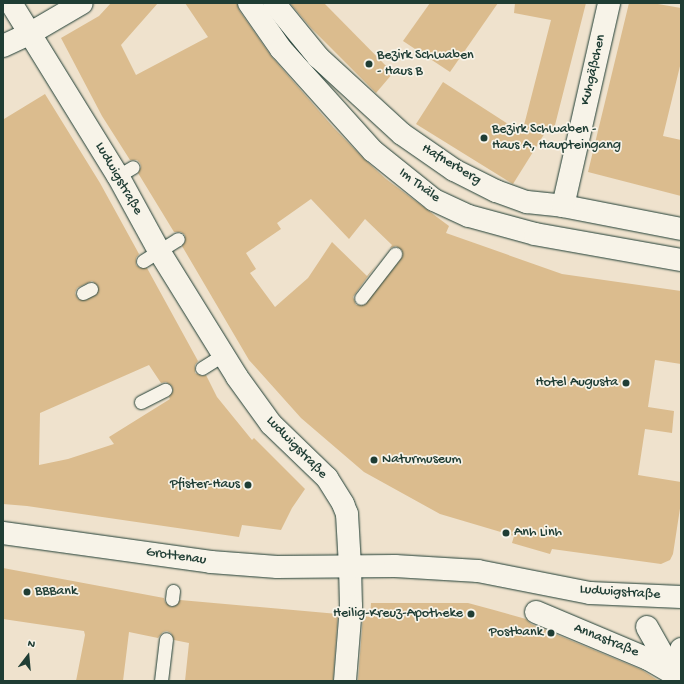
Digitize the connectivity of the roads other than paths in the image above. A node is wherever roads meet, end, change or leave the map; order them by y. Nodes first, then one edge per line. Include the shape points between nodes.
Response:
1 (11, 3) edge
2 (82, 3) edge
3 (249, 3) edge
4 (274, 3) edge
5 (610, 3) edge
6 (30, 34) junction
7 (3, 46) edge
8 (563, 206) junction
9 (681, 230) edge
10 (178, 239) dead end
11 (395, 254) dead end
12 (151, 256) junction
13 (681, 260) edge
14 (361, 298) dead end
15 (223, 355) junction
16 (202, 368) dead end
17 (165, 390) dead end
18 (141, 402) dead end
19 (3, 533) edge
20 (350, 566) junction
21 (681, 597) edge
22 (536, 612) dead end
23 (647, 627) dead end
24 (166, 639) dead end
25 (681, 648) edge
26 (677, 677) edge
27 (161, 681) edge
28 (345, 681) edge

1 - 6 street, Ludwigstraße
2 - 6 street
3 - 13 street, Im Thäle via 281,49 373,151 430,205 535,234
4 - 8 street, Hafnerberg via 318,57 402,134 454,170 496,191 527,202
5 - 8 street, Kuhgäßchen
6 - 7 street
6 - 12 street, Ludwigstraße via 126,171
8 - 9 street, Hafnerberg
10 - 12 lane
11 - 14 lane
12 - 15 street, Ludwigstraße
15 - 16 lane
15 - 20 street, Ludwigstraße via 271,424 327,478 335,491 347,514
17 - 18 lane
19 - 20 street, Grottenau via 211,562 277,566
20 - 21 street, Ludwigstraße via 478,571 590,593
20 - 28 street
22 - 26 street, Annastraße via 628,650
23 - 26 street, Annastraße
24 - 27 lane
25 - 26 street

